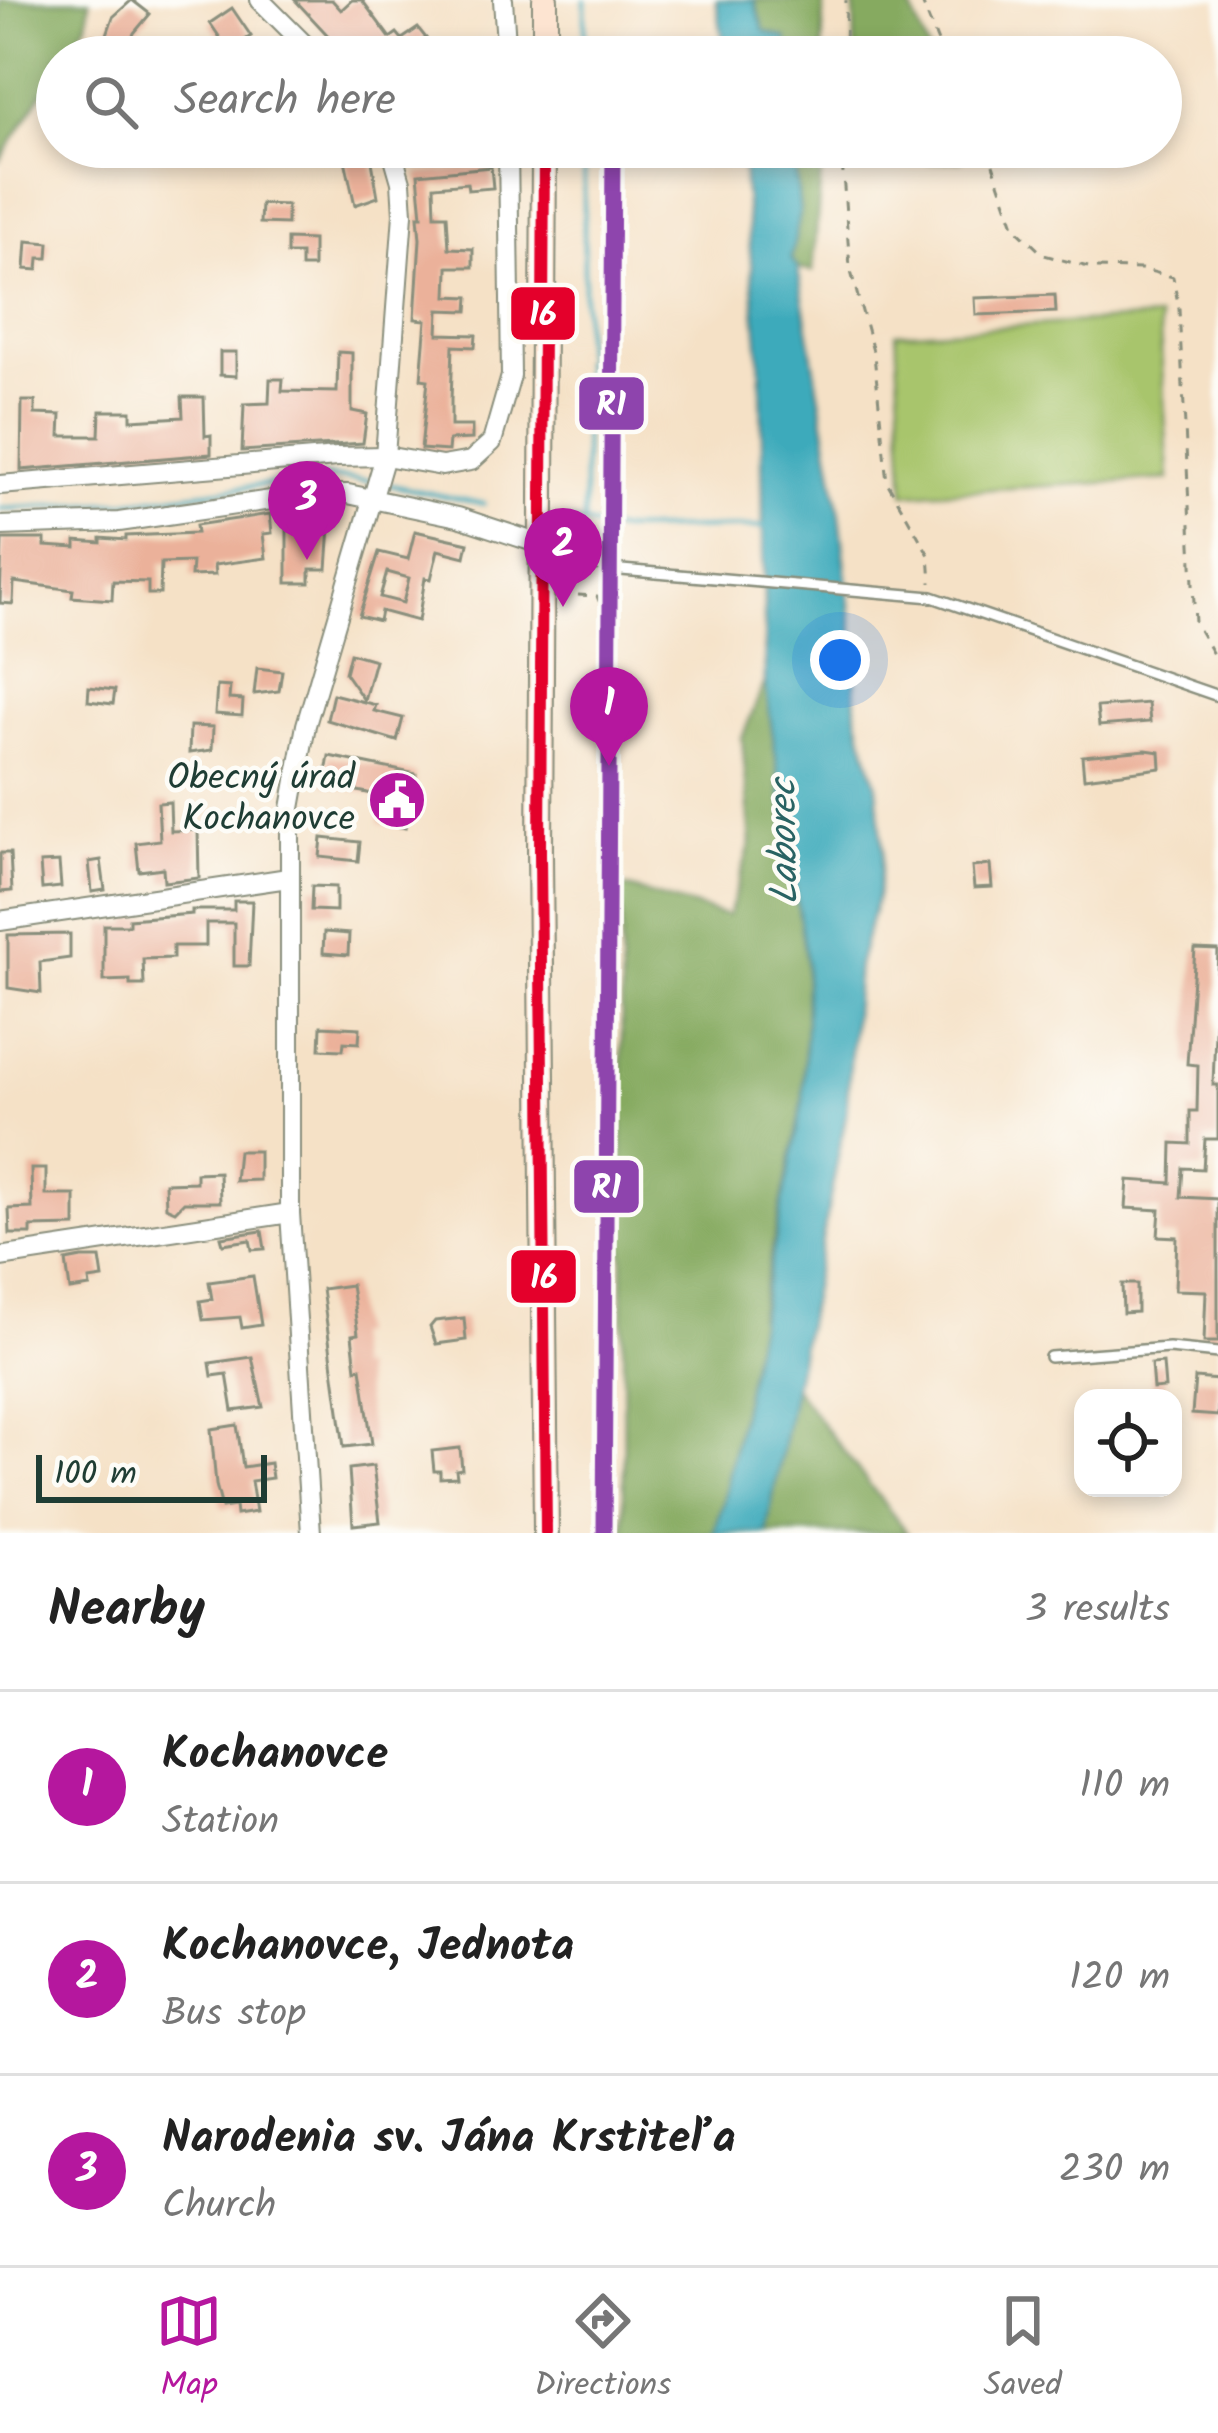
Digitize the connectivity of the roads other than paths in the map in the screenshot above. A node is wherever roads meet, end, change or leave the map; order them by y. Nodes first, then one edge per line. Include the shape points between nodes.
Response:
1 (260, 0) edge
2 (503, 0) edge
3 (545, 0) edge
4 (295, 36) edge
5 (506, 36) edge
6 (545, 36) edge
7 (397, 168) edge
8 (508, 168) edge
9 (544, 168) edge
10 (379, 479) junction
11 (0, 485) edge
12 (0, 526) edge
13 (541, 544) junction
14 (1218, 696) edge
15 (288, 878) junction
16 (0, 921) edge
17 (290, 1213) junction
18 (0, 1257) edge
19 (1218, 1353) edge
20 (1050, 1357) dead end
21 (311, 1533) edge
22 (546, 1533) edge

1 - 4 street
2 - 5 street
3 - 6 main road
7 - 10 street via 403,214
8 - 10 street via 512,376 492,442 471,461
9 - 13 main road
10 - 11 street
10 - 12 street via 118,522
10 - 13 street
10 - 15 street via 296,766
13 - 14 lane via 585,563 660,574 932,597
13 - 22 main road
15 - 16 street
15 - 17 street
17 - 18 street
17 - 21 street
19 - 20 lane via 1169,1348

